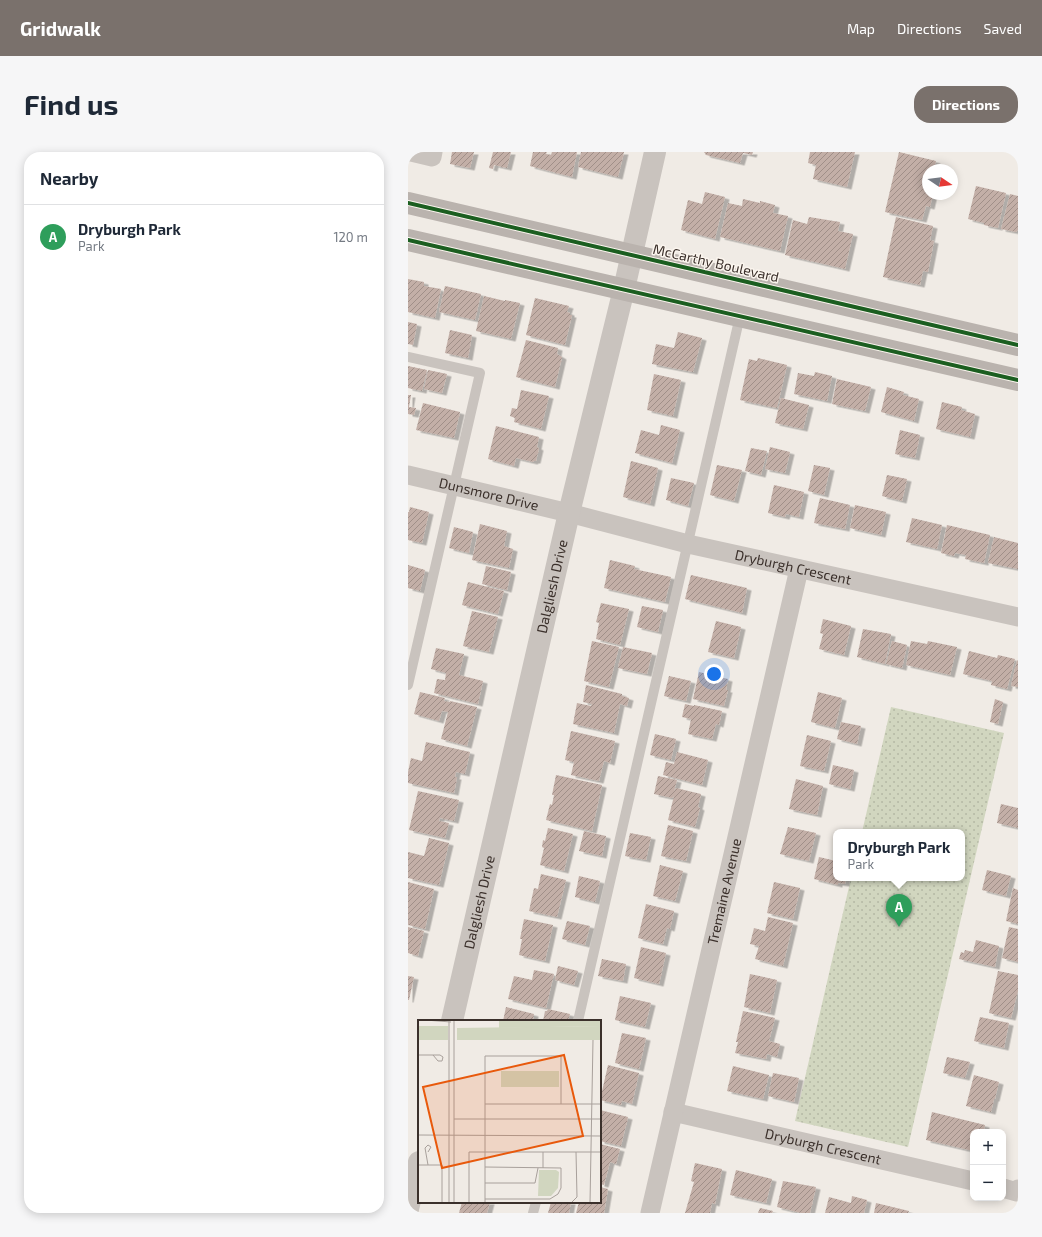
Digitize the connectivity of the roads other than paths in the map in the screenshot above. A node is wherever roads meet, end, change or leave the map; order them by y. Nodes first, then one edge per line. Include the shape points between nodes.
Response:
1 (411, 152) edge
2 (433, 152) edge
3 (655, 152) edge
4 (408, 202) edge
5 (408, 240) edge
6 (632, 254) junction
7 (624, 289) junction
8 (740, 316) junction
9 (1018, 345) edge
10 (408, 357) edge
11 (1018, 380) edge
12 (408, 475) edge
13 (454, 486) junction
14 (569, 513) junction
15 (688, 544) junction
16 (799, 569) junction
17 (1018, 618) edge
18 (408, 685) edge
19 (452, 1020) edge
20 (578, 1020) edge
21 (672, 1112) junction
22 (418, 1166) edge
23 (970, 1180) edge
24 (1006, 1189) edge
25 (1018, 1189) edge
26 (536, 1203) edge
27 (408, 1209) edge
28 (533, 1213) edge
29 (650, 1213) edge

1 - 2 street via 432,156
3 - 6 street, Dalgliesh Drive
4 - 6 main road, McCarthy Boulevard
5 - 7 main road
6 - 7 street, Dalgliesh Drive
6 - 9 main road, McCarthy Boulevard
7 - 8 main road
7 - 14 street, Dalgliesh Drive
8 - 11 main road
8 - 15 lane
10 - 13 lane via 480,373
12 - 13 street, Dunsmore Drive
13 - 14 street, Dunsmore Drive
13 - 18 lane
14 - 15 street, Dryburgh Crescent
14 - 19 street, Dalgliesh Drive
15 - 16 street, Dryburgh Crescent
15 - 20 lane
16 - 17 street, Dryburgh Crescent
16 - 21 street, Tremaine Avenue
21 - 23 street, Dryburgh Crescent
21 - 29 street, Tremaine Avenue
22 - 27 street
24 - 25 street via 1017,1192
26 - 28 lane

